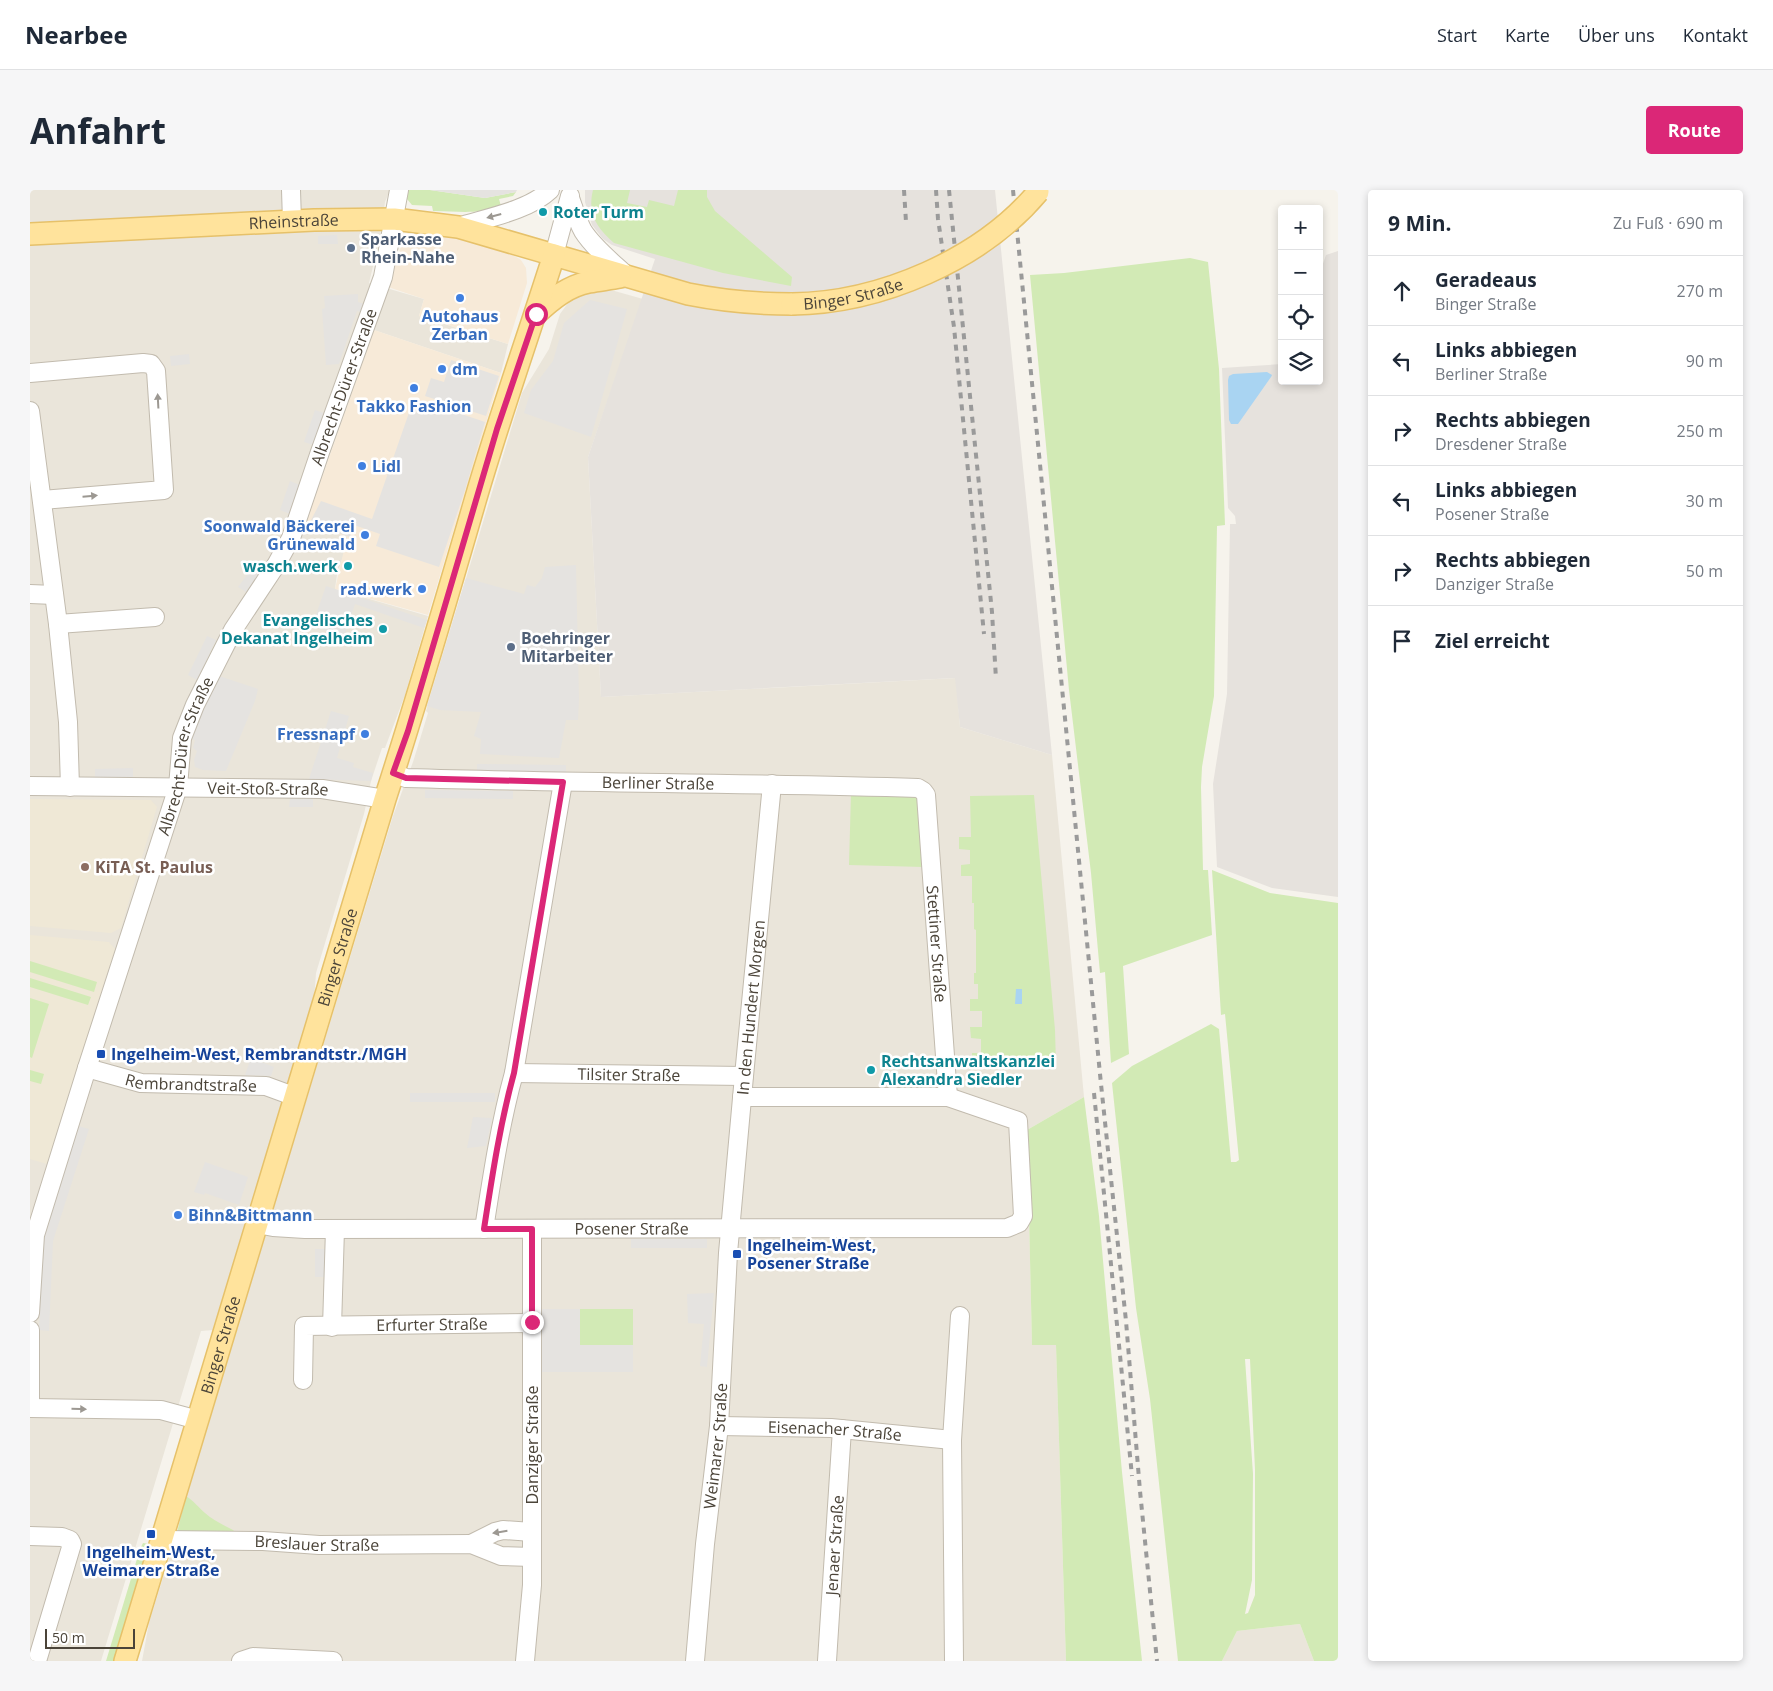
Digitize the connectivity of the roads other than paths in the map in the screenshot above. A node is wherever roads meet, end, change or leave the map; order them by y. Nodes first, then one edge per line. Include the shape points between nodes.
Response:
1 (291, 190) edge
2 (400, 190) edge
3 (550, 190) edge
4 (1039, 191) edge
5 (571, 194) edge
6 (394, 219) junction
7 (292, 221) junction
8 (458, 227) junction
9 (30, 234) edge
10 (554, 255) junction
11 (627, 276) junction
12 (536, 314) junction
13 (30, 373) edge
14 (30, 411) edge
15 (42, 500) junction
16 (30, 594) edge
17 (54, 595) junction
18 (155, 617) dead end
19 (58, 624) junction
20 (393, 773) junction
21 (563, 782) junction
22 (772, 784) junction
23 (30, 786) edge
24 (70, 787) junction
25 (178, 787) junction
26 (924, 791) joint
27 (385, 799) junction
28 (87, 1068) junction
29 (514, 1073) junction
30 (744, 1076) junction
31 (296, 1097) junction
32 (948, 1097) junction
33 (742, 1098) junction
34 (257, 1224) junction
35 (335, 1229) junction
36 (484, 1229) junction
37 (532, 1229) junction
38 (730, 1230) junction
39 (30, 1313) edge
40 (960, 1316) dead end
41 (532, 1322) junction
42 (332, 1327) junction
43 (30, 1330) edge
44 (303, 1380) dead end
45 (30, 1408) edge
46 (198, 1420) junction
47 (719, 1426) junction
48 (842, 1429) junction
49 (952, 1440) junction
50 (532, 1532) junction
51 (30, 1536) edge
52 (162, 1540) junction
53 (471, 1544) junction
54 (532, 1557) junction
55 (37, 1661) edge
56 (125, 1661) edge
57 (241, 1661) edge
58 (333, 1661) edge
59 (525, 1661) edge
60 (694, 1661) edge
61 (827, 1661) edge
62 (954, 1661) edge

1 - 7 street
2 - 6 street, Albrecht-Dürer-Straße
3 -> 8 street via 529,204
4 - 11 main road, Binger Straße, bridge via 1015,217 960,256 892,286 849,298 792,304 725,301
5 - 10 street, Binger Straße
5 - 11 street via 584,232
6 - 7 main road, Rheinstraße
6 - 8 main road, Rheinstraße
6 - 25 street, Albrecht-Dürer-Straße via 383,277 291,538 234,630 195,705 182,738
7 - 9 main road, Rheinstraße
8 - 10 main road, Rheinstraße
10 - 11 main road, Binger Straße
10 - 12 main road, Binger Straße
11 - 12 main road via 572,287
12 - 20 main road, Binger Straße via 502,412
15 -> 13 street via 164,490 156,371 151,364 142,363
14 - 15 street
15 - 17 street
16 - 17 street
17 - 19 street
18 - 19 street
19 - 24 street via 68,722
20 - 21 street, Berliner Straße via 406,778
20 - 27 main road, Binger Straße
21 - 22 street, Berliner Straße
21 - 29 street
22 - 26 street, Berliner Straße via 918,788
22 - 30 street, In den Hundert Morgen
23 - 24 street, Veit-Stoß-Straße
24 - 25 street, Veit-Stoß-Straße
25 - 27 street, Veit-Stoß-Straße via 322,789
25 - 28 street, Albrecht-Dürer-Straße
26 - 32 street, Stettiner Straße
27 - 31 main road, Binger Straße
28 - 31 street, Rembrandtstraße via 141,1083 266,1086
28 - 39 street, Albrecht-Dürer-Straße via 35,1235
29 - 30 street, Tilsiter Straße
29 - 36 street via 495,1156
30 - 33 street, In den Hundert Morgen
31 - 34 main road, Binger Straße
32 - 33 street
32 - 38 street, Posener Straße via 1018,1121 1023,1216 1019,1223 1007,1228
33 - 38 street, In den Hundert Morgen
34 - 35 street, Posener Straße
34 - 46 main road, Binger Straße
35 - 36 street, Posener Straße
35 - 42 street
36 - 37 street, Posener Straße
37 - 38 street, Posener Straße
37 - 41 street, Danziger Straße
38 - 47 street, Weimarer Straße
40 - 49 street
41 - 42 street, Erfurter Straße
41 - 50 street, Danziger Straße
42 - 44 street, Erfurter Straße via 304,1326
43 - 45 street
45 -> 46 street via 160,1410
46 - 52 main road, Binger Straße
47 - 48 street, Eisenacher Straße
47 - 60 street, Weimarer Straße
48 - 49 street, Eisenacher Straße
48 - 61 street, Jenaer Straße
49 - 62 street
50 -> 53 street, Breslauer Straße via 503,1530
50 - 54 street, Danziger Straße
51 - 55 street via 62,1537 72,1544
52 - 53 street, Breslauer Straße via 320,1545
52 - 56 main road, Binger Straße
53 - 54 street, Breslauer Straße via 501,1556
54 - 59 street, Danziger Straße
57 - 58 street via 253,1656

